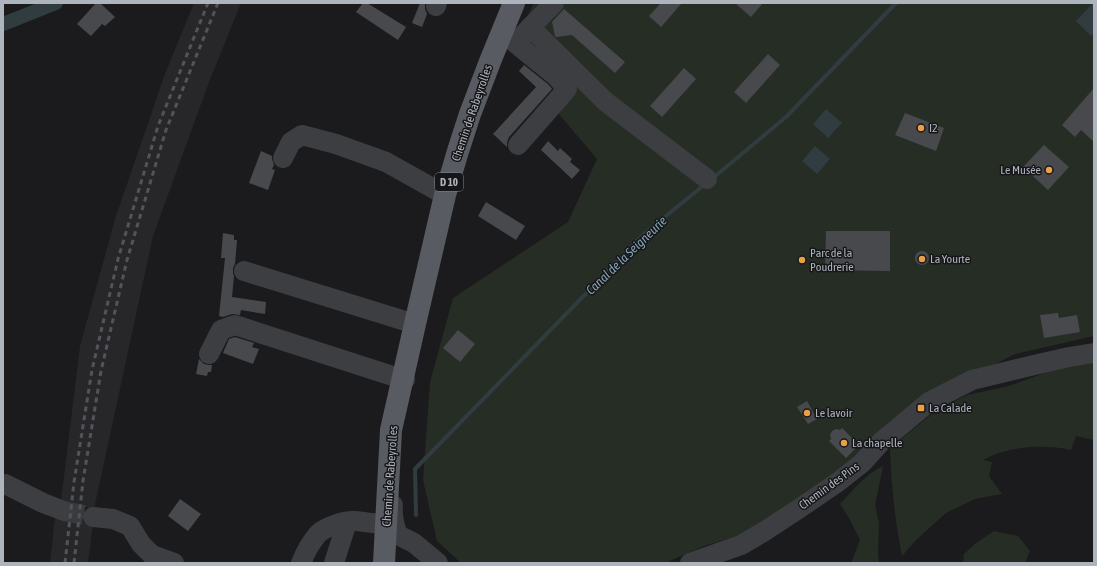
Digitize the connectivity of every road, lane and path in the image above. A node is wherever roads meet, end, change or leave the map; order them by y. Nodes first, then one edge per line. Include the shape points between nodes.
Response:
1 (514, 3) edge
2 (554, 3) edge
3 (530, 27) junction
4 (515, 43) junction
5 (491, 59) junction
6 (518, 145) dead end
7 (283, 158) dead end
8 (707, 179) dead end
9 (445, 195) junction
10 (244, 271) dead end
11 (415, 324) junction
12 (209, 354) dead end
13 (1094, 354) edge
14 (404, 376) junction
15 (3, 485) edge
16 (64, 511) tunnel mouth
17 (94, 517) tunnel mouth
18 (346, 522) junction
19 (395, 528) junction
20 (174, 563) edge
21 (301, 563) edge
22 (334, 563) edge
23 (384, 563) edge
24 (390, 563) edge
25 (396, 563) edge
26 (438, 563) edge
27 (690, 563) edge

1 - 5 main road, Chemin de Rabeyrolles / D 10
2 - 3 street
3 - 4 street
3 - 8 street via 606,102
4 - 5 street
4 - 6 street via 568,89
5 - 9 main road, Chemin de Rabeyrolles / D 10 via 470,114
7 - 9 street via 291,142 302,135 386,162
9 - 11 main road, Chemin de Rabeyrolles / D 10
10 - 11 street
11 - 14 main road, Chemin de Rabeyrolles / D 10
12 - 14 street via 221,330 235,325
13 - 27 street, Chemin des Pins via 1036,364 972,380 929,402 881,442 862,463 797,510 741,545
14 - 19 main road, Chemin de Rabeyrolles / D 10
14 - 19 main road, Chemin de Rabeyrolles / D 10 via 391,430
15 - 16 street
17 - 20 street via 113,519 130,526 141,544 152,555
18 - 19 street
18 - 21 street via 319,533
18 - 22 street
19 - 23 main road, Chemin de Rabeyrolles / D 10
19 - 24 street
19 - 25 main road, Chemin de Rabeyrolles / D 10
19 - 26 street

